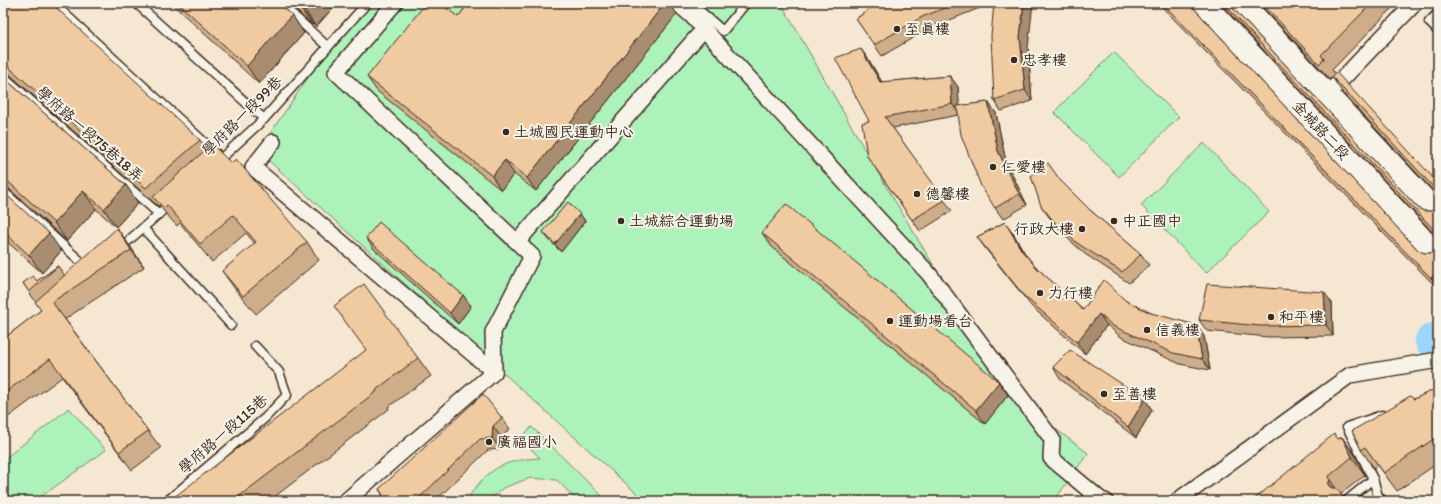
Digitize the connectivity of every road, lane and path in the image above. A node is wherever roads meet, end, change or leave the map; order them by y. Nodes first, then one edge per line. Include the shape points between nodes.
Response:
1 (53, 3) edge
2 (136, 3) edge
3 (280, 3) edge
4 (368, 3) edge
5 (395, 3) edge
6 (677, 3) edge
7 (691, 3) edge
8 (746, 3) edge
9 (1203, 3) edge
10 (1242, 3) edge
11 (1415, 3) edge
12 (1438, 13) edge
13 (704, 29) junction
14 (1438, 31) edge
15 (328, 47) junction
16 (3, 76) edge
17 (1327, 95) junction
18 (264, 118) junction
19 (273, 142) dead end
20 (222, 158) junction
21 (210, 168) edge
22 (3, 191) edge
23 (176, 198) edge
24 (159, 214) junction
25 (1438, 214) edge
26 (143, 228) junction
27 (518, 241) junction
28 (115, 253) edge
29 (1438, 256) edge
30 (93, 272) edge
31 (231, 325) dead end
32 (255, 346) dead end
33 (1438, 360) edge
34 (494, 372) junction
35 (1392, 412) edge
36 (1373, 479) junction
37 (167, 501) edge
38 (346, 501) edge
39 (1105, 501) edge
40 (1177, 501) edge
41 (1346, 501) edge
42 (1383, 501) edge

1 - 20 lane
2 - 18 lane
3 - 15 lane
4 - 15 lane, 學府路一段99巷
5 - 27 street via 336,72
6 - 13 street
7 - 8 lane via 722,31
9 - 29 main road, 金城路二段
10 - 17 main road, 金城路二段
11 - 17 street
12 - 14 lane via 1428,22
13 - 27 street
13 - 39 street via 929,274 1052,439 1051,458
15 - 18 lane, 學府路一段99巷
16 - 24 lane, 學府路一段75巷18弄
17 - 25 main road, 金城路二段
18 - 20 lane, 學府路一段99巷
19 - 34 street via 253,167
20 - 21 lane, 學府路一段99巷
22 - 30 lane
23 - 24 lane
24 - 26 lane
26 - 28 lane
26 - 31 lane
27 - 34 street via 532,256 492,332
32 - 37 lane, 學府路一段115巷 via 279,372 287,395 266,418
33 - 40 street via 1350,375
34 - 38 street
35 - 36 lane via 1347,427
36 - 41 lane
36 - 42 lane via 1378,496

